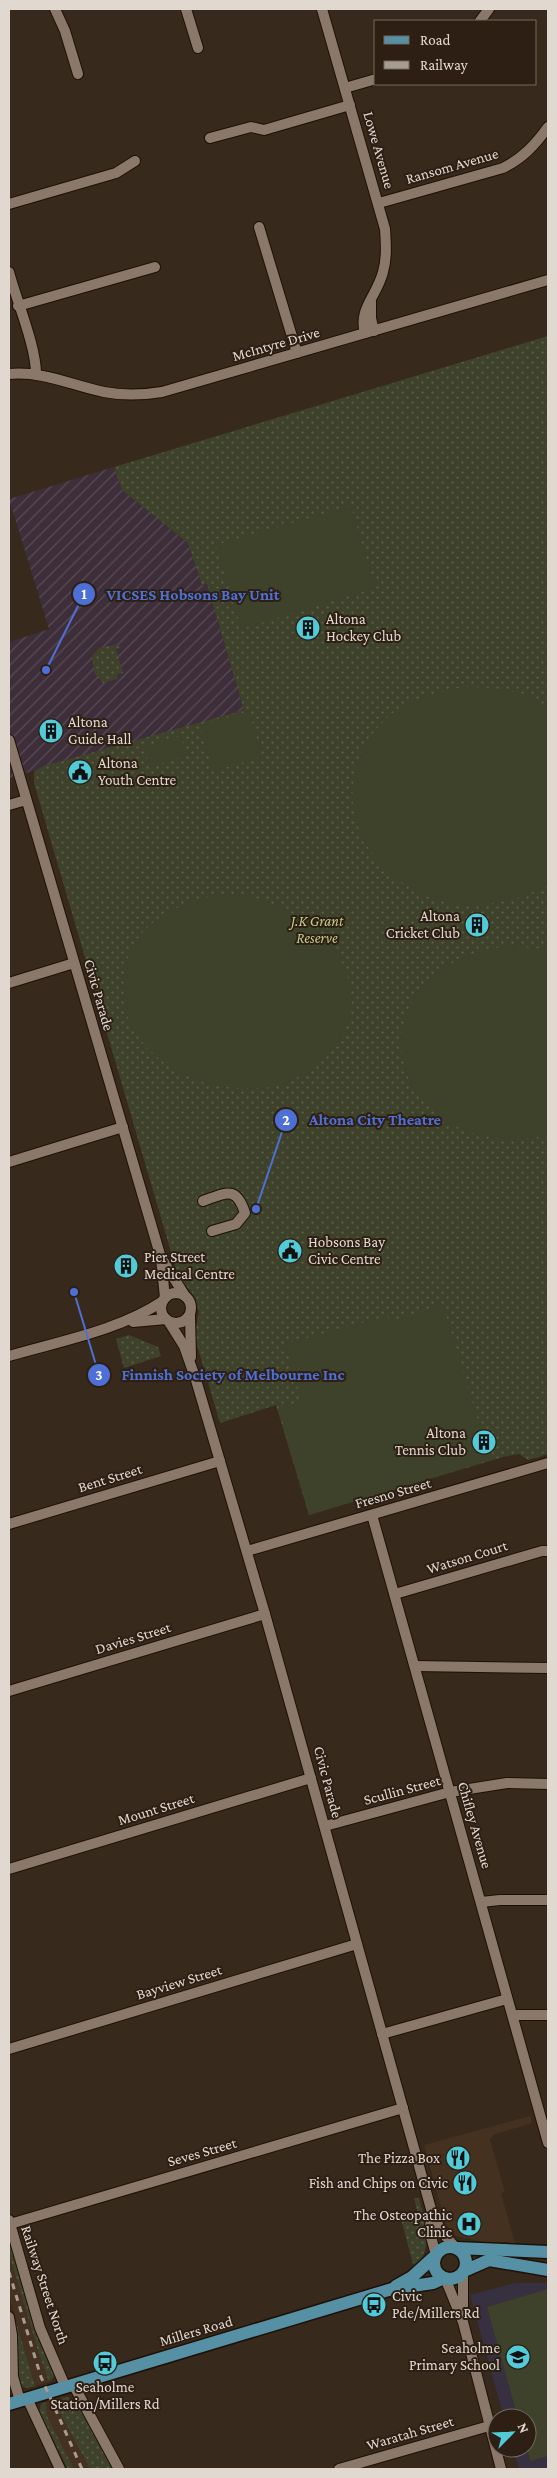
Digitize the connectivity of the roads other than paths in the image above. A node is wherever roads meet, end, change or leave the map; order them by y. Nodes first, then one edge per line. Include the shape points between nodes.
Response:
1 (55, 9) edge
2 (186, 9) edge
3 (322, 9) edge
4 (487, 9) edge
5 (481, 20) edge
6 (198, 48) dead end
7 (78, 74) dead end
8 (374, 80) edge
9 (345, 88) junction
10 (350, 105) junction
11 (548, 127) edge
12 (210, 138) dead end
13 (135, 161) dead end
14 (379, 203) junction
15 (9, 204) edge
16 (259, 227) dead end
17 (155, 267) dead end
18 (9, 272) edge
19 (548, 280) edge
20 (18, 306) junction
21 (370, 332) junction
22 (297, 353) junction
23 (9, 374) edge
24 (32, 374) junction
25 (9, 740) edge
26 (26, 800) junction
27 (9, 805) edge
28 (74, 963) junction
29 (9, 983) edge
30 (123, 1127) junction
31 (9, 1162) edge
32 (203, 1201) dead end
33 (212, 1231) dead end
34 (161, 1258) junction
35 (185, 1296) junction
36 (164, 1299) junction
37 (190, 1316) junction
38 (168, 1320) junction
39 (110, 1326) junction
40 (9, 1356) edge
41 (191, 1364) junction
42 (220, 1461) junction
43 (548, 1463) edge
44 (372, 1515) junction
45 (9, 1524) edge
46 (247, 1551) junction
47 (548, 1551) edge
48 (395, 1594) junction
49 (265, 1614) junction
50 (416, 1666) junction
51 (548, 1668) edge
52 (9, 1691) edge
53 (311, 1778) junction
54 (548, 1784) edge
55 (450, 1792) junction
56 (324, 1826) junction
57 (9, 1869) edge
58 (548, 1900) edge
59 (481, 1902) junction
60 (357, 1944) junction
61 (507, 1999) junction
62 (513, 2015) junction
63 (548, 2016) edge
64 (382, 2034) junction
65 (9, 2049) edge
66 (403, 2108) junction
67 (547, 2137) edge
68 (431, 2209) junction
69 (9, 2222) edge
70 (456, 2248) junction
71 (548, 2252) edge
72 (436, 2256) junction
73 (548, 2270) edge
74 (464, 2272) junction
75 (444, 2278) junction
76 (392, 2289) junction
77 (9, 2318) edge
78 (463, 2322) junction
79 (69, 2385) junction
80 (19, 2401) edge
81 (487, 2418) edge
82 (487, 2427) edge
83 (60, 2469) edge
84 (119, 2469) edge
85 (339, 2469) edge

1 - 7 street via 66,31
2 - 6 street
3 - 9 street, Lowe Avenue
4 - 5 street
8 - 9 street
9 - 10 street, Lowe Avenue
10 - 12 street via 264,130 251,127
10 - 14 street, Lowe Avenue
11 - 14 street, Ransom Avenue via 519,160 503,168
13 - 15 street via 116,173
14 - 21 street, Lowe Avenue via 386,252 383,272 371,301
16 - 22 street
17 - 20 street
18 - 20 street
19 - 21 street, McIntyre Drive
20 - 24 street via 36,356
21 - 22 street, McIntyre Drive
22 - 24 street, McIntyre Drive via 172,390 142,395 102,392
23 - 24 street, McIntyre Drive
25 - 26 street, Civic Parade
26 - 27 street
26 - 28 street, Civic Parade
28 - 29 street
28 - 30 street, Civic Parade
30 - 31 street
30 - 34 street, Civic Parade
32 - 33 street via 234,1193 240,1198 245,1213 236,1224
34 - 35 street, Civic Parade
34 - 36 street, Civic Parade
35 - 36 street via 173,1294
35 - 37 street via 190,1303
36 - 38 street via 161,1308
36 - 39 street via 141,1315
37 - 38 street via 183,1322
37 - 41 street, Civic Parade
38 - 39 street
38 - 41 street, Civic Parade
39 - 40 street
41 - 42 street, Civic Parade
42 - 45 street, Bent Street
42 - 46 street, Civic Parade
43 - 44 street, Fresno Street
44 - 46 street, Fresno Street
44 - 48 street, Chifley Avenue
46 - 49 street, Civic Parade
47 - 48 street, Watson Court
48 - 50 street, Chifley Avenue
49 - 52 street, Davies Street
49 - 53 street, Civic Parade
50 - 51 street
50 - 55 street, Chifley Avenue
53 - 56 street, Civic Parade
53 - 57 street, Mount Street
54 - 55 street, Scullin Street via 507,1783
55 - 56 street, Scullin Street
55 - 59 street, Chifley Avenue
56 - 60 street, Civic Parade
58 - 59 street
59 - 61 street, Chifley Avenue
60 - 64 street, Civic Parade
60 - 65 street, Bayview Street
61 - 62 street, Chifley Avenue
61 - 64 street
62 - 63 street
62 - 67 street, Chifley Avenue
64 - 66 street, Civic Parade
66 - 68 street, Civic Parade
66 - 69 street, Seves Street
68 - 70 street, Civic Parade via 444,2235
68 - 72 street, Civic Parade via 430,2233
69 - 79 street, Railway Street North via 40,2328
70 - 71 main road
70 - 72 main road via 446,2247
70 - 74 main road via 466,2258
72 - 75 main road via 436,2271
72 - 76 main road, Millers Road
73 - 74 main road via 489,2260
74 - 75 main road via 455,2278
74 - 78 street
75 - 76 main road, Millers Road via 433,2283
75 - 78 street
76 - 79 main road, Millers Road
77 - 80 street via 13,2377
78 - 81 street
79 - 80 main road, Millers Road
79 - 84 street, Railway Street North
80 - 83 street
82 - 85 street, Waratah Street

